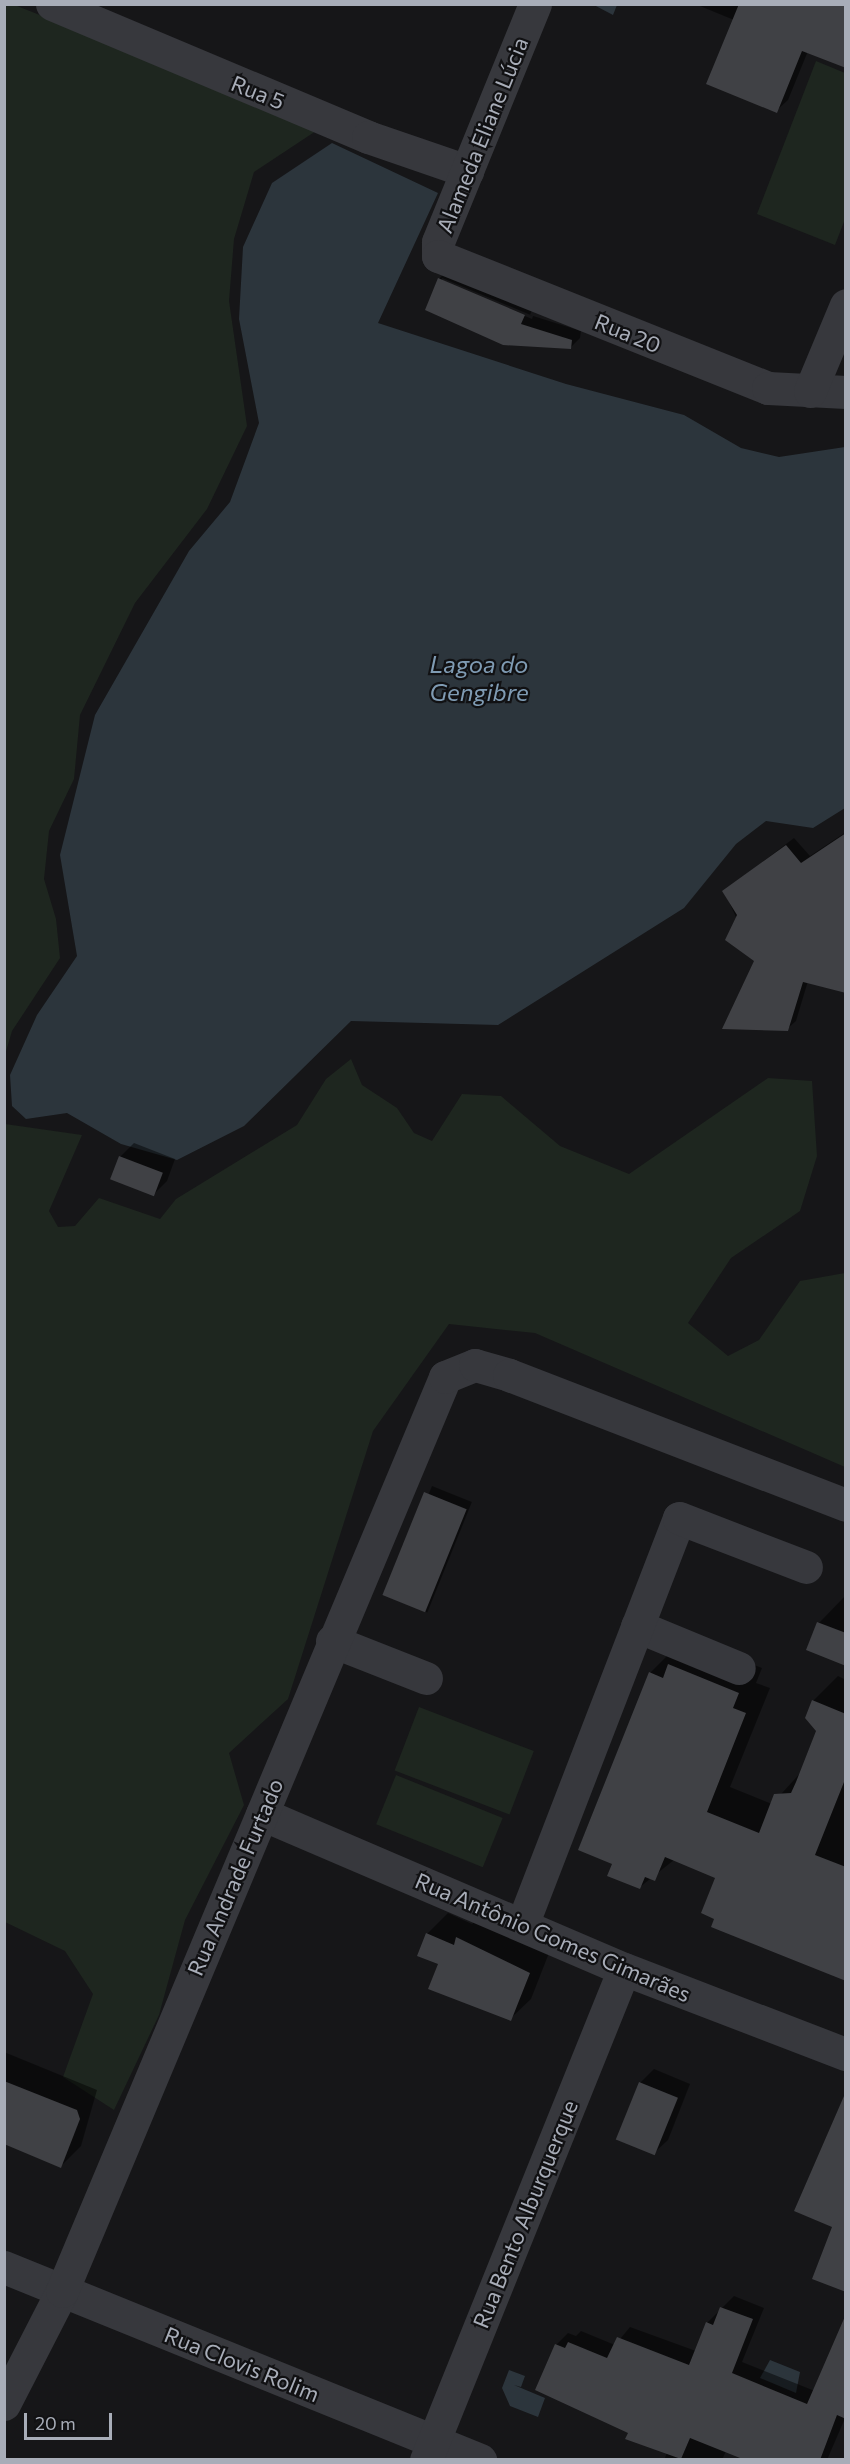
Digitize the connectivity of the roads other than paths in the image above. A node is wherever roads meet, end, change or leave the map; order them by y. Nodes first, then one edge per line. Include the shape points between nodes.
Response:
1 (52, 4) edge
2 (535, 4) edge
3 (467, 171) junction
4 (448, 262) joint
5 (846, 305) edge
6 (810, 392) junction
7 (846, 392) edge
8 (846, 1505) edge
9 (806, 1568) dead end
10 (637, 1626) junction
11 (332, 1641) junction
12 (740, 1668) dead end
13 (426, 1678) dead end
14 (262, 1814) junction
15 (522, 1925) junction
16 (624, 1969) junction
17 (846, 2054) edge
18 (4, 2266) edge
19 (62, 2291) junction
20 (4, 2404) edge
21 (430, 2450) edge
22 (480, 2460) edge

1 - 3 street, Rua 5 via 368,137
2 - 3 street, Alameda Eliane Lúcia
3 - 4 street, Alameda Eliane Lúcia via 437,249
4 - 6 street, Rua 20 via 768,388
5 - 6 street
6 - 7 street, Rua 20
8 - 11 street, Rua Andrade Furtado via 475,1365 463,1366 437,1387
9 - 10 street via 679,1518
10 - 12 street
10 - 15 street
11 - 13 street
11 - 14 street, Rua Andrade Furtado
14 - 15 street, Rua Antônio Gomes Gimarães
14 - 19 street, Rua Andrade Furtado
15 - 16 street, Rua Antônio Gomes Gimarães
16 - 17 street, Rua Antônio Gomes Gimarães
16 - 21 street, Rua Bento Alburquerque
18 - 19 street, Rua Clovis Rolim
19 - 20 street, Rua Andrade Furtado
19 - 21 street, Rua Clovis Rolim
21 - 22 street, Rua Clovis Rolim

